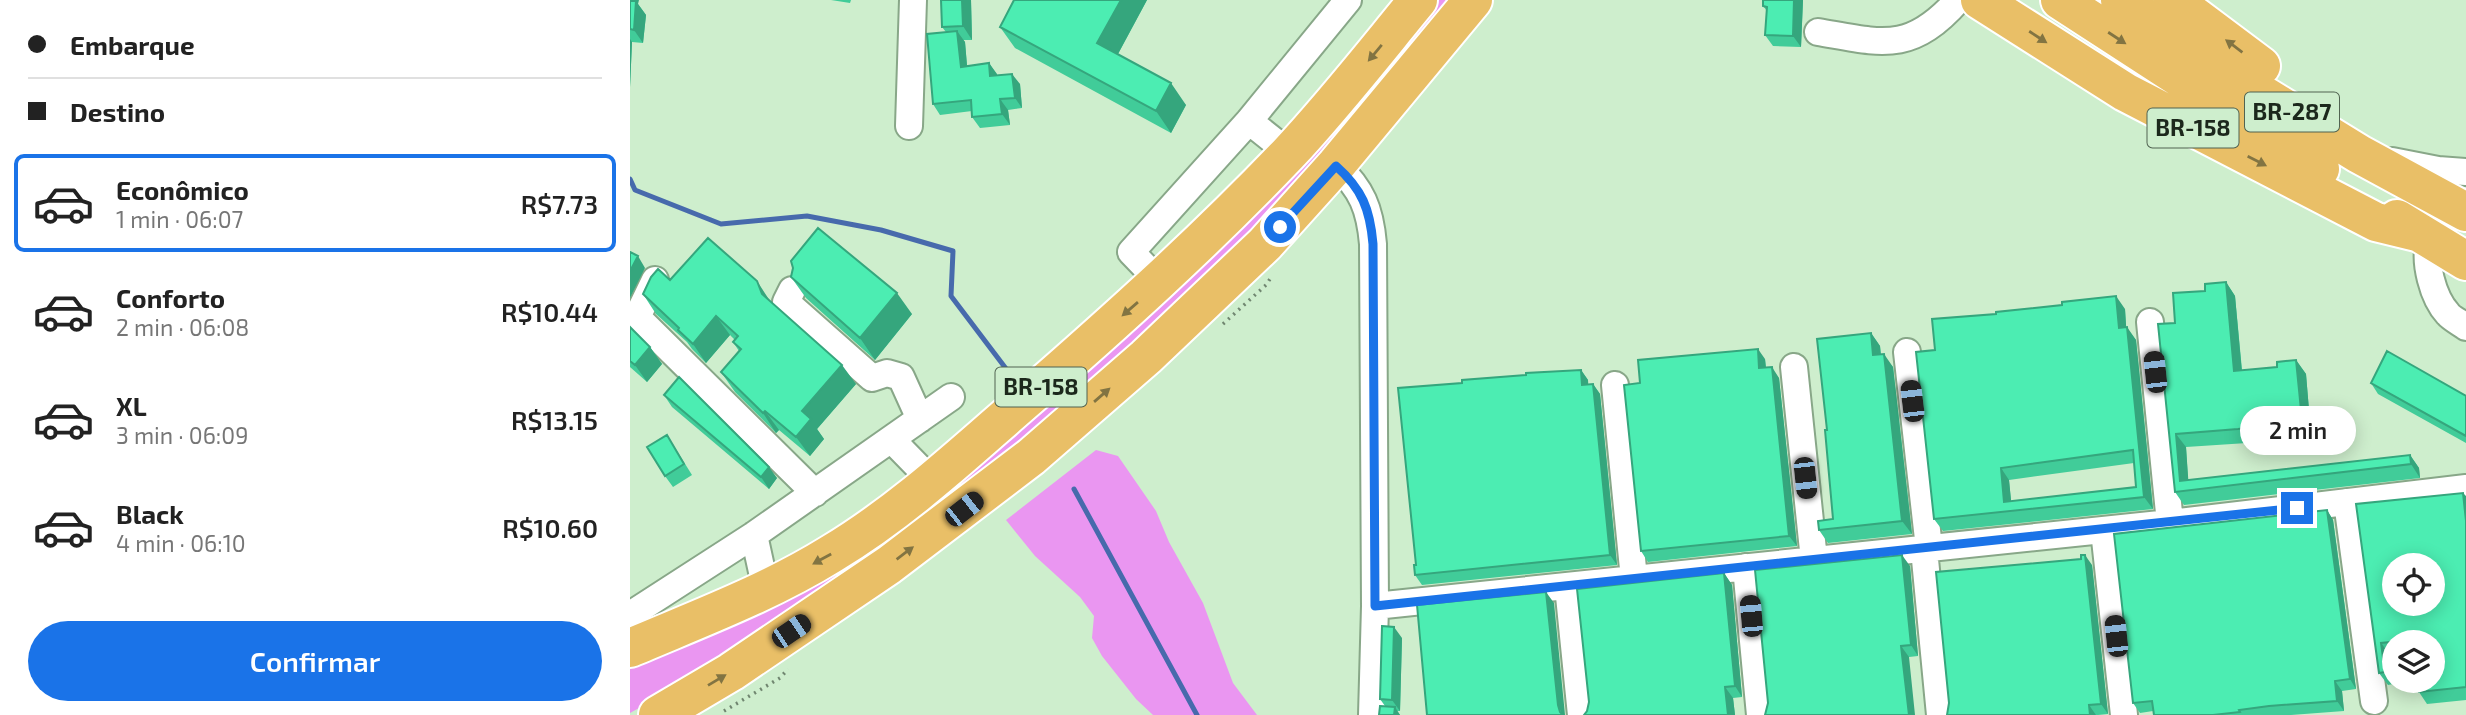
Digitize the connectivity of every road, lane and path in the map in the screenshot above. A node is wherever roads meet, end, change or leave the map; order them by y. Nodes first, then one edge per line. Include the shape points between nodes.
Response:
1 (913, 0) edge
2 (1348, 0) edge
3 (1418, 0) edge
4 (1473, 0) edge
5 (1958, 0) edge
6 (1980, 0) edge
7 (2060, 0) edge
8 (2120, 0) edge
9 (2173, 0) edge
10 (1818, 32) dead end
11 (1249, 121) junction
12 (909, 126) dead end
13 (1289, 153) junction
14 (2359, 154) junction
15 (1336, 166) junction
16 (2466, 172) edge
17 (2466, 212) edge
18 (2424, 237) junction
19 (2466, 261) edge
20 (655, 280) edge
21 (1159, 281) junction
22 (792, 290) edge
23 (2150, 322) dead end
24 (2466, 327) edge
25 (1907, 352) dead end
26 (1794, 367) dead end
27 (1615, 385) dead end
28 (951, 397) dead end
29 (920, 419) junction
30 (891, 439) junction
31 (933, 481) junction
32 (2466, 488) edge
33 (815, 493) junction
34 (2347, 502) junction
35 (2170, 523) junction
36 (2104, 530) junction
37 (754, 536) junction
38 (1927, 548) junction
39 (1814, 560) junction
40 (1746, 567) junction
41 (1634, 579) junction
42 (1568, 586) junction
43 (766, 590) junction
44 (1375, 606) junction
45 (630, 615) edge
46 (630, 648) edge
47 (2374, 701) dead end
48 (658, 715) edge
49 (1372, 715) edge
50 (1581, 715) edge
51 (1760, 715) edge
52 (1940, 715) edge
53 (2124, 715) edge

1 - 12 street
2 - 11 street
3 -> 13 highway, BR-158
4 - 15 highway, BR-158
5 - 10 street via 1924,32 1907,39 1877,42
6 -> 18 highway, BR-158 via 2125,92 2376,222
7 -> 18 highway, BR-287
8 - 14 highway, BR-287
14 -> 9 highway via 2325,113
11 - 13 street
11 - 21 street via 1132,252
13 - 21 highway, BR-158
14 - 16 street
14 - 17 highway
15 - 44 street via 1353,181 1371,220
48 -> 15 highway, BR-158 via 731,672 889,565 1031,457 1257,252
18 - 19 highway, BR-158
18 - 24 street via 2431,282 2448,314
20 - 33 street via 639,313 641,321
21 -> 31 highway, BR-158
22 - 29 street via 786,302 872,378 887,373 901,377
23 - 35 street
25 - 38 street
26 - 39 street
27 - 41 street
28 - 29 street
29 - 30 street
30 - 31 street
30 - 33 street
31 -> 43 highway, BR-158 via 841,548
32 - 34 street
33 - 37 street
34 - 35 street
34 - 47 street
35 - 36 street
36 - 38 street
36 - 53 street
37 - 43 street
37 - 45 street
38 - 39 street
38 - 52 street
39 - 40 street
40 - 41 street
40 - 51 street
41 - 42 street
42 - 44 street
42 - 50 street
43 - 46 highway, BR-158
44 - 49 street

